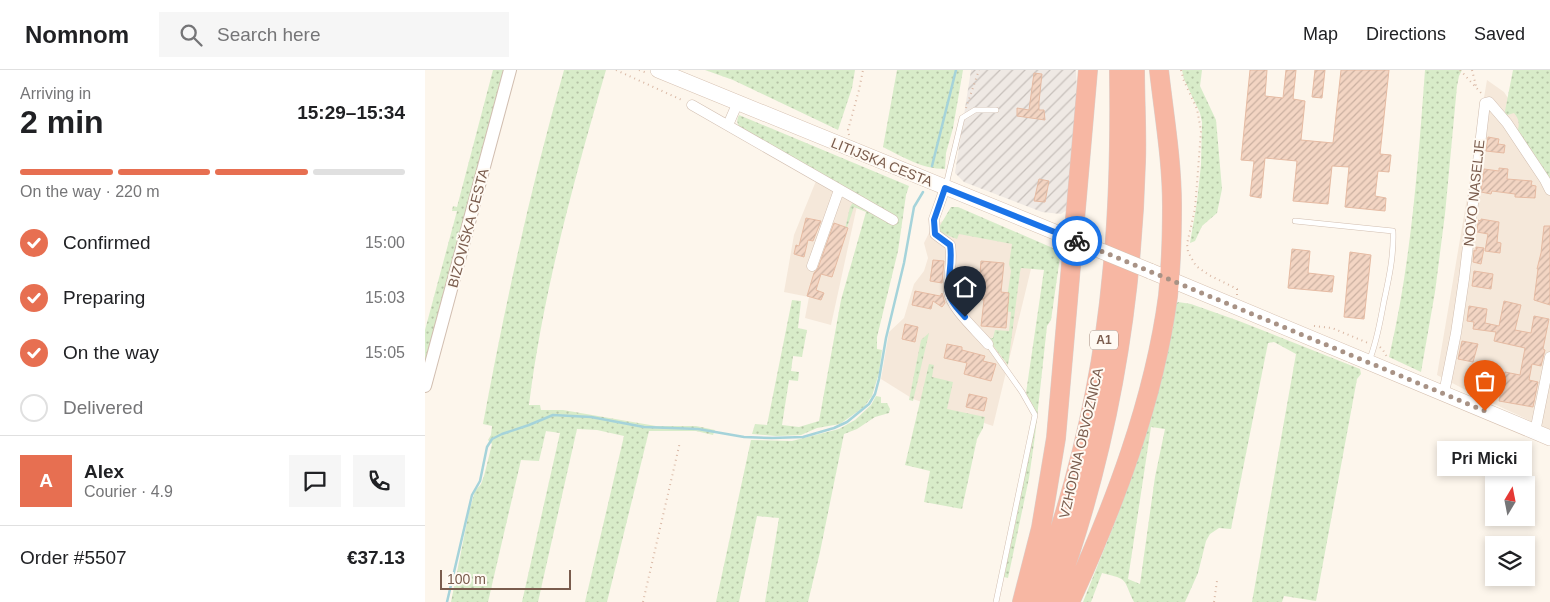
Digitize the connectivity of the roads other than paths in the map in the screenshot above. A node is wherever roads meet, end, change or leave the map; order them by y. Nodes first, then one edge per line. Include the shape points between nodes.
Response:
1 (510, 70) edge
2 (658, 70) edge
3 (1088, 70) edge
4 (1119, 70) edge
5 (1135, 70) edge
6 (1159, 70) edge
7 (738, 102) junction
8 (692, 105) road end
9 (996, 110) dead end
10 (728, 125) junction
11 (945, 188) junction
12 (839, 190) junction
13 (1550, 190) edge
14 (893, 220) dead end
15 (1295, 222) dead end
16 (1073, 240) junction
17 (812, 266) dead end
18 (1169, 279) junction
19 (988, 344) joint
20 (1550, 357) edge
21 (1369, 362) junction
22 (425, 386) edge
23 (1444, 393) junction
24 (1535, 432) junction
25 (1550, 438) edge
26 (996, 602) edge
27 (1022, 602) edge
28 (1035, 602) edge
29 (1053, 602) edge
30 (1070, 602) edge

1 - 22 street, BIZOVIŠKA CESTA
2 - 7 main road, LITIJSKA CESTA
3 - 16 highway
4 - 28 highway, VZHODNA OBVOZNICA / A1 via 1120,161 1116,231 1102,352 1072,489
5 - 29 highway, VZHODNA OBVOZNICA / A1 via 1135,179 1119,347 1090,485
6 - 18 highway via 1171,172
7 - 10 street
7 - 11 main road, LITIJSKA CESTA
8 - 10 street
9 - 11 lane via 975,110 962,118
10 - 12 street
11 - 16 main road, LITIJSKA CESTA
11 - 19 street via 934,220 935,234 950,245 949,293 953,303
12 - 14 street
12 - 17 street
13 - 23 street, NOVO NASELJE via 1507,123 1489,102 1485,103 1456,333
15 - 21 lane via 1393,231 1389,275 1377,340
16 - 18 main road, LITIJSKA CESTA, bridge
16 - 27 highway via 1056,438 1041,528
18 - 21 main road, LITIJSKA CESTA
18 - 30 highway via 1159,348 1146,400 1116,490
19 - 26 lane via 1035,415
20 - 24 street
21 - 23 main road, LITIJSKA CESTA
23 - 24 main road, LITIJSKA CESTA
24 - 25 main road, LITIJSKA CESTA

